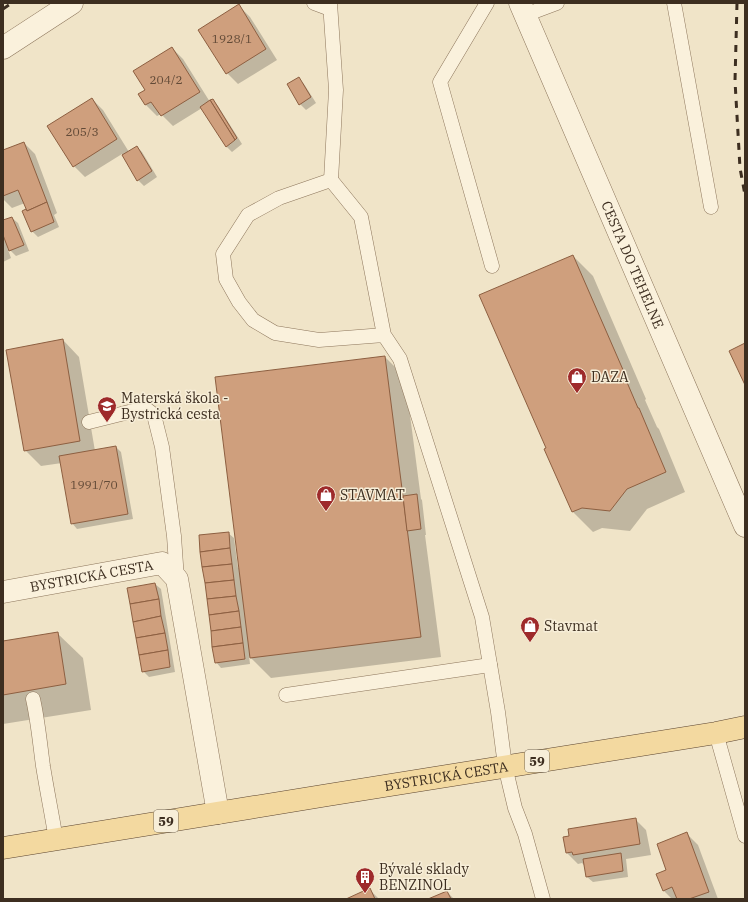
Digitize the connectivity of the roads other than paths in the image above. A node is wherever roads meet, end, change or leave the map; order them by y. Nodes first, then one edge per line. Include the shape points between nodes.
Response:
1 (72, 3) edge
2 (314, 3) edge
3 (487, 3) edge
4 (557, 3) edge
5 (674, 3) edge
6 (330, 6) edge
7 (523, 9) edge
8 (3, 48) edge
9 (331, 180) junction
10 (711, 208) dead end
11 (492, 266) dead end
12 (384, 335) junction
13 (89, 422) dead end
14 (745, 526) edge
15 (177, 579) junction
16 (3, 592) edge
17 (490, 665) junction
18 (286, 695) dead end
19 (33, 699) dead end
20 (745, 727) edge
21 (716, 733) junction
22 (505, 766) junction
23 (218, 813) junction
24 (745, 836) edge
25 (56, 840) junction
26 (3, 848) edge
27 (543, 899) edge

1 - 8 street
2 - 6 lane
3 - 11 lane via 440,82
4 - 7 lane
5 - 10 lane
6 - 9 lane via 336,90
7 - 14 street, CESTA DO TEHELNE
9 - 12 lane via 361,217
9 - 12 lane via 279,198 248,215 223,254 226,279 253,320 275,333 319,340
12 - 17 lane via 400,359 482,617
13 - 15 lane via 145,408 154,415 162,447
15 - 16 street, BYSTRICKÁ CESTA via 162,563
15 - 23 street
17 - 18 lane
17 - 22 lane
19 - 25 lane
20 - 21 main road, BYSTRICKÁ CESTA / 59
21 - 22 main road, BYSTRICKÁ CESTA / 59
21 - 24 lane
22 - 23 main road, BYSTRICKÁ CESTA / 59
22 - 27 lane
23 - 25 main road, BYSTRICKÁ CESTA / 59
25 - 26 main road, BYSTRICKÁ CESTA / 59

